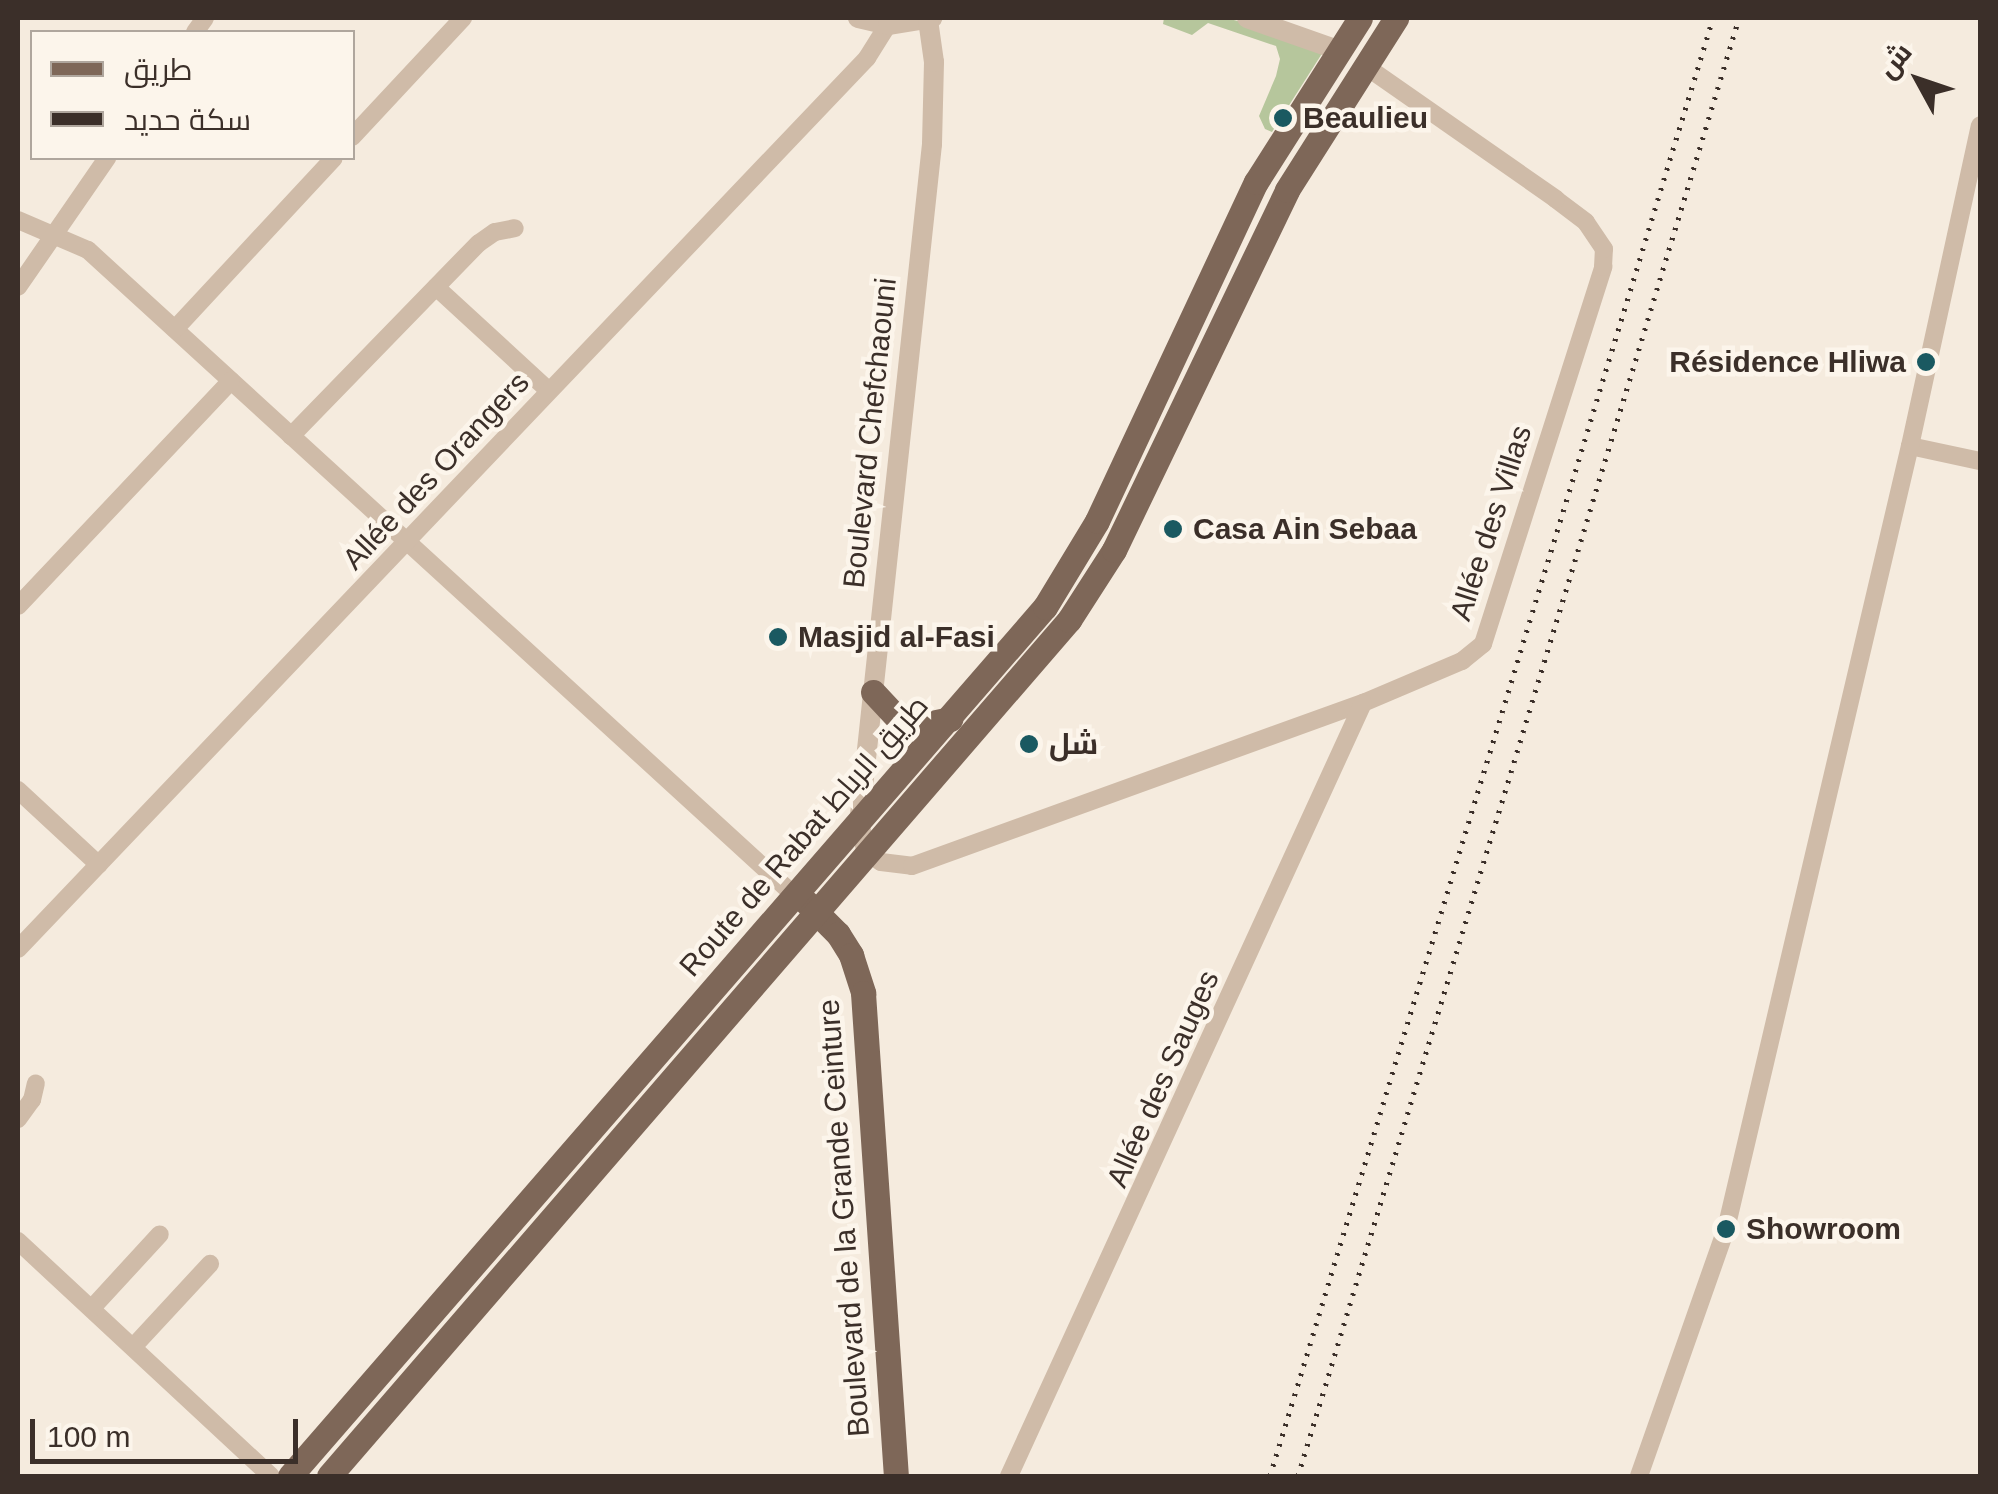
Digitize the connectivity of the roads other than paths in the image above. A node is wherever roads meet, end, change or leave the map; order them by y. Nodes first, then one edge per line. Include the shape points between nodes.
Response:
1 (463, 18) edge
2 (858, 18) edge
3 (1248, 18) edge
4 (1360, 18) edge
5 (1396, 18) edge
6 (930, 19) edge
7 (888, 25) junction
8 (1338, 50) junction
9 (1364, 65) junction
10 (1980, 126) edge
11 (355, 134) edge
12 (106, 160) edge
13 (332, 160) edge
14 (1973, 191) edge
15 (18, 220) edge
16 (514, 228) dead end
17 (54, 234) junction
18 (18, 287) edge
19 (436, 287) junction
20 (175, 330) junction
21 (232, 381) junction
22 (548, 390) junction
23 (291, 436) junction
24 (1910, 446) junction
25 (1980, 460) edge
26 (408, 542) junction
27 (18, 606) edge
28 (872, 692) junction
29 (1363, 703) junction
30 (950, 719) junction
31 (18, 790) edge
32 (859, 824) junction
33 (867, 852) junction
34 (99, 865) junction
35 (806, 902) junction
36 (18, 949) edge
37 (36, 1083) dead end
38 (18, 1119) edge
39 (160, 1234) dead end
40 (18, 1241) edge
41 (210, 1264) dead end
42 (92, 1308) junction
43 (134, 1346) junction
44 (271, 1476) edge
45 (290, 1476) edge
46 (330, 1476) edge
47 (896, 1476) edge
48 (1010, 1476) edge
49 (1639, 1476) edge

1 - 11 street
2 - 7 street
3 - 8 street
4 - 8 main road, Route de Rabat طريق الرباط
5 - 9 main road, Route de Rabat طريق الرباط
6 - 7 street
6 - 28 street, Boulevard Chefchaouni via 932,144
7 - 22 street, Allée des Orangers via 867,58
8 - 30 main road, Route de Rabat طريق الرباط via 1256,182 1067,574
9 - 29 street, Allée des Villas via 1556,199 1586,222 1604,249 1490,632 1462,661
9 - 33 main road, Route de Rabat طريق الرباط via 1287,190 1092,586
10 - 14 street
12 - 17 street
13 - 20 street
14 - 24 street
15 - 17 street
16 - 19 street via 488,236
17 - 18 street
17 - 20 street via 88,250
19 - 22 street
19 - 23 street
20 - 21 street
21 - 23 street
21 - 27 street
22 - 26 street, Allée des Orangers
23 - 26 street
24 - 25 street
24 - 49 street via 1726,1230
26 - 34 street, Allée des Orangers
26 - 35 street
28 - 30 main road via 898,719 922,725
28 - 32 street, Boulevard Chefchaouni
29 - 33 street, Allée des Villas via 912,866 881,862
29 - 48 street, Allée des Sauges
30 - 32 main road, Route de Rabat طريق الرباط
31 - 34 street
32 - 33 street, Boulevard Chefchaouni
32 - 35 main road, Route de Rabat طريق الرباط
33 - 35 main road, Route de Rabat طريق الرباط
34 - 36 street, Allée des Orangers
35 - 45 main road, Route de Rabat طريق الرباط
35 - 46 main road, Route de Rabat طريق الرباط
35 - 47 main road, Boulevard de la Grande Ceinture via 851,956 863,993
37 - 38 street
39 - 42 street
40 - 42 street
41 - 43 street
42 - 43 street
43 - 44 street

